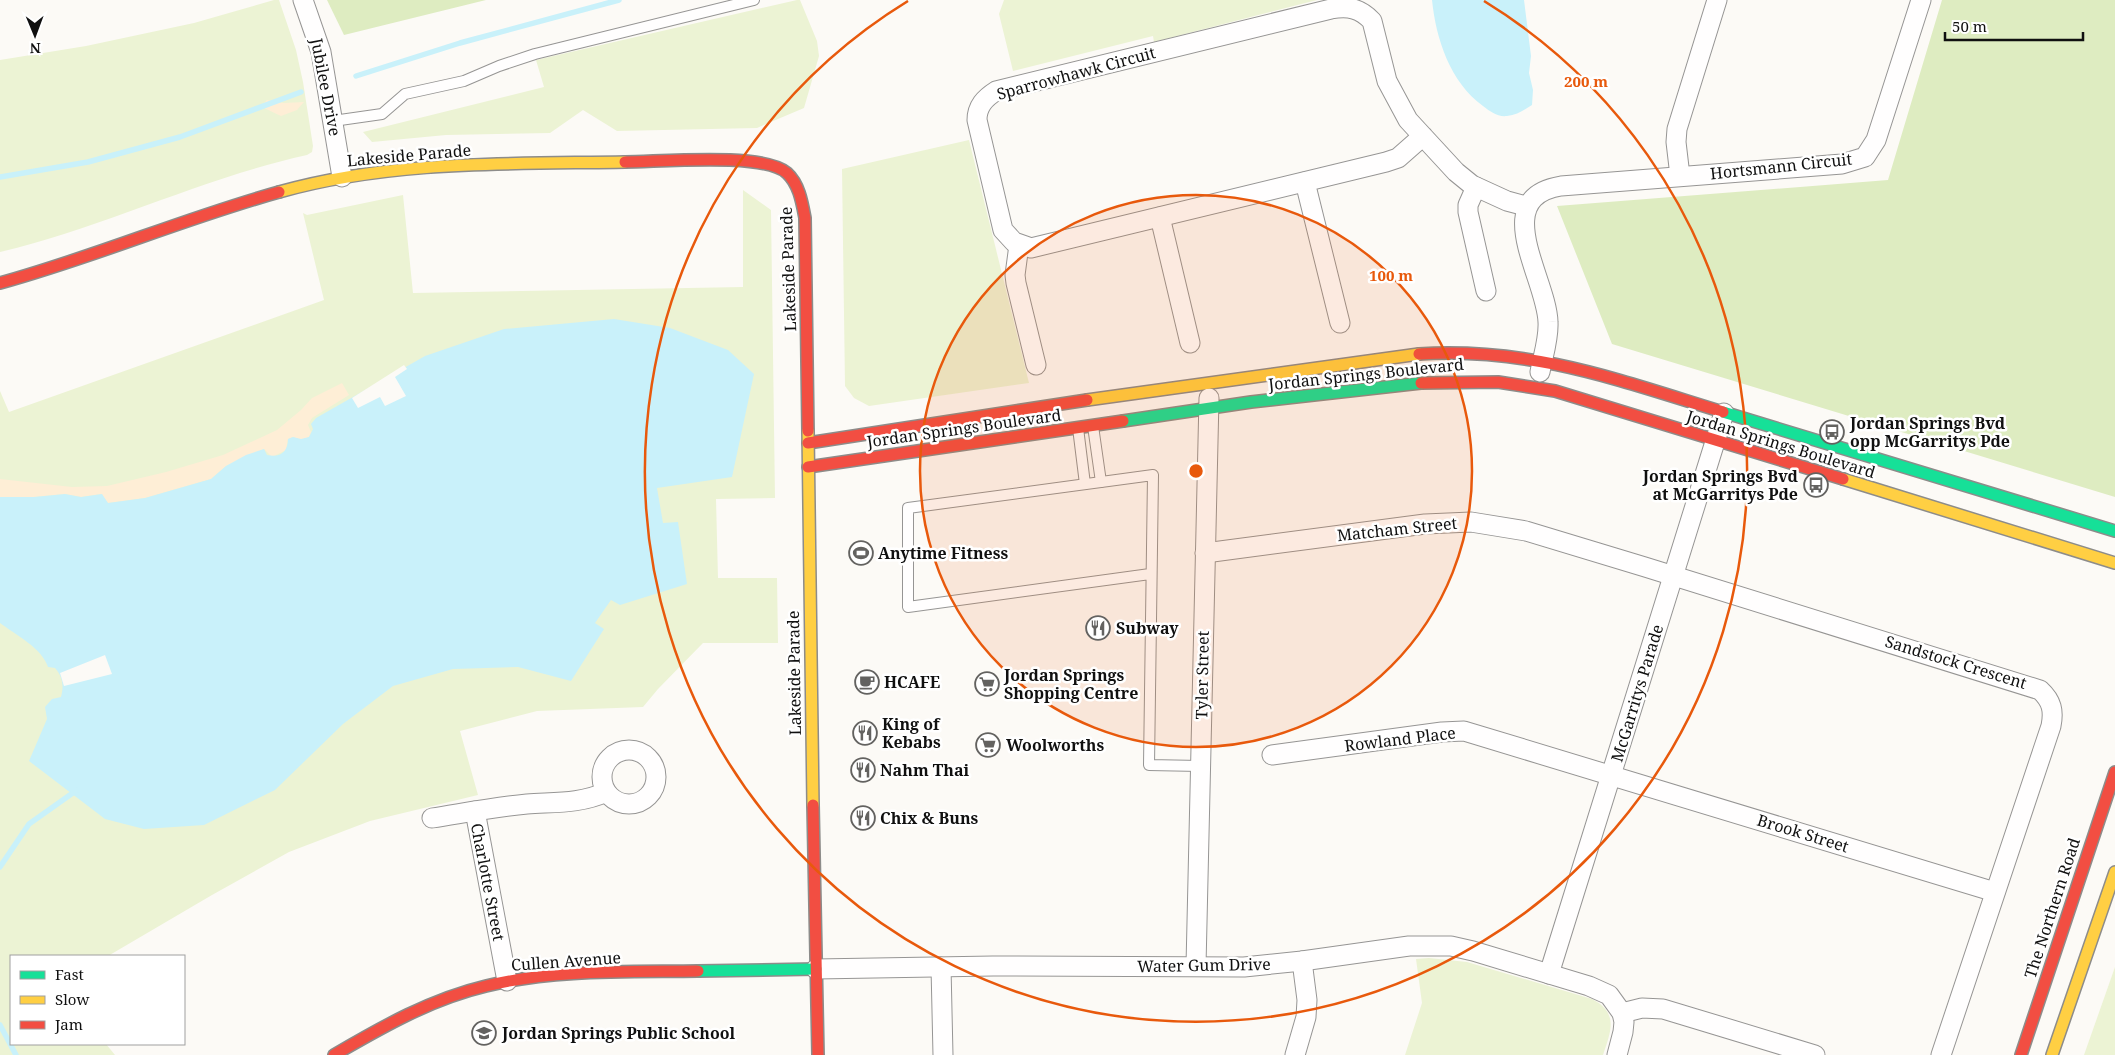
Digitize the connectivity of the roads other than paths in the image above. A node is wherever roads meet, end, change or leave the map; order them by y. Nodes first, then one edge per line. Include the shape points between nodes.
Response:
1 (303, 0) edge
2 (754, 0) edge
3 (1716, 0) edge
4 (1921, 0) edge
5 (333, 121) junction
6 (1423, 136) junction
7 (1680, 176) junction
8 (342, 177) junction
9 (1305, 182) junction
10 (1476, 188) junction
11 (1526, 206) junction
12 (1160, 218) junction
13 (1019, 245) junction
14 (0, 283) edge
15 (1486, 291) dead end
16 (1340, 323) dead end
17 (1190, 343) dead end
18 (1542, 359) junction
19 (1036, 365) dead end
20 (1209, 384) junction
21 (1537, 388) junction
22 (1208, 409) junction
23 (1091, 413) junction
24 (1724, 413) junction
25 (1076, 415) junction
26 (1715, 440) junction
27 (808, 443) junction
28 (808, 467) junction
29 (1101, 482) junction
30 (1085, 484) junction
31 (2115, 531) edge
32 (1205, 553) junction
33 (2115, 563) edge
34 (1150, 574) junction
35 (1674, 575) junction
36 (1272, 755) dead end
37 (1200, 766) junction
38 (2115, 772) edge
39 (1611, 775) junction
40 (606, 792) dead end
41 (475, 811) junction
42 (432, 818) dead end
43 (2115, 872) edge
44 (1995, 892) junction
45 (1302, 961) junction
46 (1196, 966) junction
47 (942, 967) junction
48 (816, 969) junction
49 (1549, 974) junction
50 (507, 981) junction
51 (1622, 1012) junction
52 (370, 1034) junction
53 (364, 1048) dead end
54 (334, 1055) edge
55 (818, 1055) edge
56 (943, 1055) edge
57 (1295, 1055) edge
58 (1617, 1055) edge
59 (1815, 1055) edge
60 (1941, 1055) edge
61 (2021, 1055) edge
62 (2052, 1055) edge

1 - 5 street, Jubilee Drive via 321,52
2 - 5 lane via 534,54 464,81 405,94 382,114
3 - 7 street via 1677,129
4 - 7 street, Hortsmann Circuit via 1876,140 1865,156 1842,164
5 - 8 street, Jubilee Drive
6 - 9 street via 1398,158
6 - 10 street, Sparrowhawk Circuit via 1456,172
6 - 13 street, Sparrowhawk Circuit via 1393,96 1372,21 1349,7 1007,88 988,97 979,108 976,120 1003,230
7 - 11 street, Hortsmann Circuit via 1551,187 1534,196
8 - 14 main road, Lakeside Parade via 239,204 105,252
8 - 27 main road, Lakeside Parade via 432,166 482,164 765,160 782,168 801,196 805,218
9 - 12 street
9 - 16 street
10 - 11 street, Sparrowhawk Circuit
10 - 15 street via 1468,212
11 - 18 street via 1525,234 1548,321
12 - 13 street via 1038,247
12 - 17 street
13 - 19 street via 1016,283
18 - 20 main road, Jordan Springs Boulevard via 1490,353 1439,353
18 - 21 street
18 - 24 main road, Jordan Springs Boulevard
20 - 22 street, Tyler Street
20 - 23 main road, Jordan Springs Boulevard
21 - 22 main road, Jordan Springs Boulevard via 1477,380 1429,382
21 - 26 main road, Jordan Springs Boulevard
22 - 23 main road, Jordan Springs Boulevard
22 - 32 street, Tyler Street
23 - 25 main road, Jordan Springs Boulevard
23 - 25 main road, Jordan Springs Boulevard
23 - 29 lane
24 - 26 street, McGarritys Parade
24 - 31 main road, Jordan Springs Boulevard
25 - 27 main road, Jordan Springs Boulevard
25 - 28 main road, Jordan Springs Boulevard
25 - 30 lane
26 - 33 main road, Jordan Springs Boulevard
26 - 35 street, McGarritys Parade
27 - 28 main road, Lakeside Parade
28 - 48 main road, Lakeside Parade
29 - 30 lane
29 - 34 lane via 1153,475
30 - 34 lane via 908,508 908,607
32 - 35 street, Matcham Street via 1425,524 1471,522 1526,531
32 - 37 street, Tyler Street
34 - 37 lane via 1148,765
35 - 39 street, McGarritys Parade
35 - 44 street, Sandstock Crescent via 2032,686 2047,696 2052,710 2051,726
36 - 39 street, Rowland Place via 1464,731
37 - 46 street, Tyler Street
38 - 61 main road, The Northern Road
39 - 44 street, Brook Street
39 - 49 street, McGarritys Parade
40 - 41 street via 574,803 528,804
41 - 42 street
41 - 50 street, Charlotte Street
43 - 62 main road
44 - 60 street, Sandstock Crescent
45 - 46 street, Water Gum Drive via 1244,967
45 - 49 street, Water Gum Drive via 1431,945 1473,951
45 - 57 street via 1306,1018
46 - 47 street, Water Gum Drive
47 - 48 street, Water Gum Drive
47 - 56 street
48 - 50 main road, Cullen Avenue via 585,974
48 - 55 main road, Lakeside Parade
49 - 51 street, Water Gum Drive via 1601,990
50 - 52 main road, Cullen Avenue via 423,1007
51 - 58 street via 1623,1032
51 - 59 street via 1642,1008 1663,1009
52 - 53 lane
52 - 54 main road, Cullen Avenue

